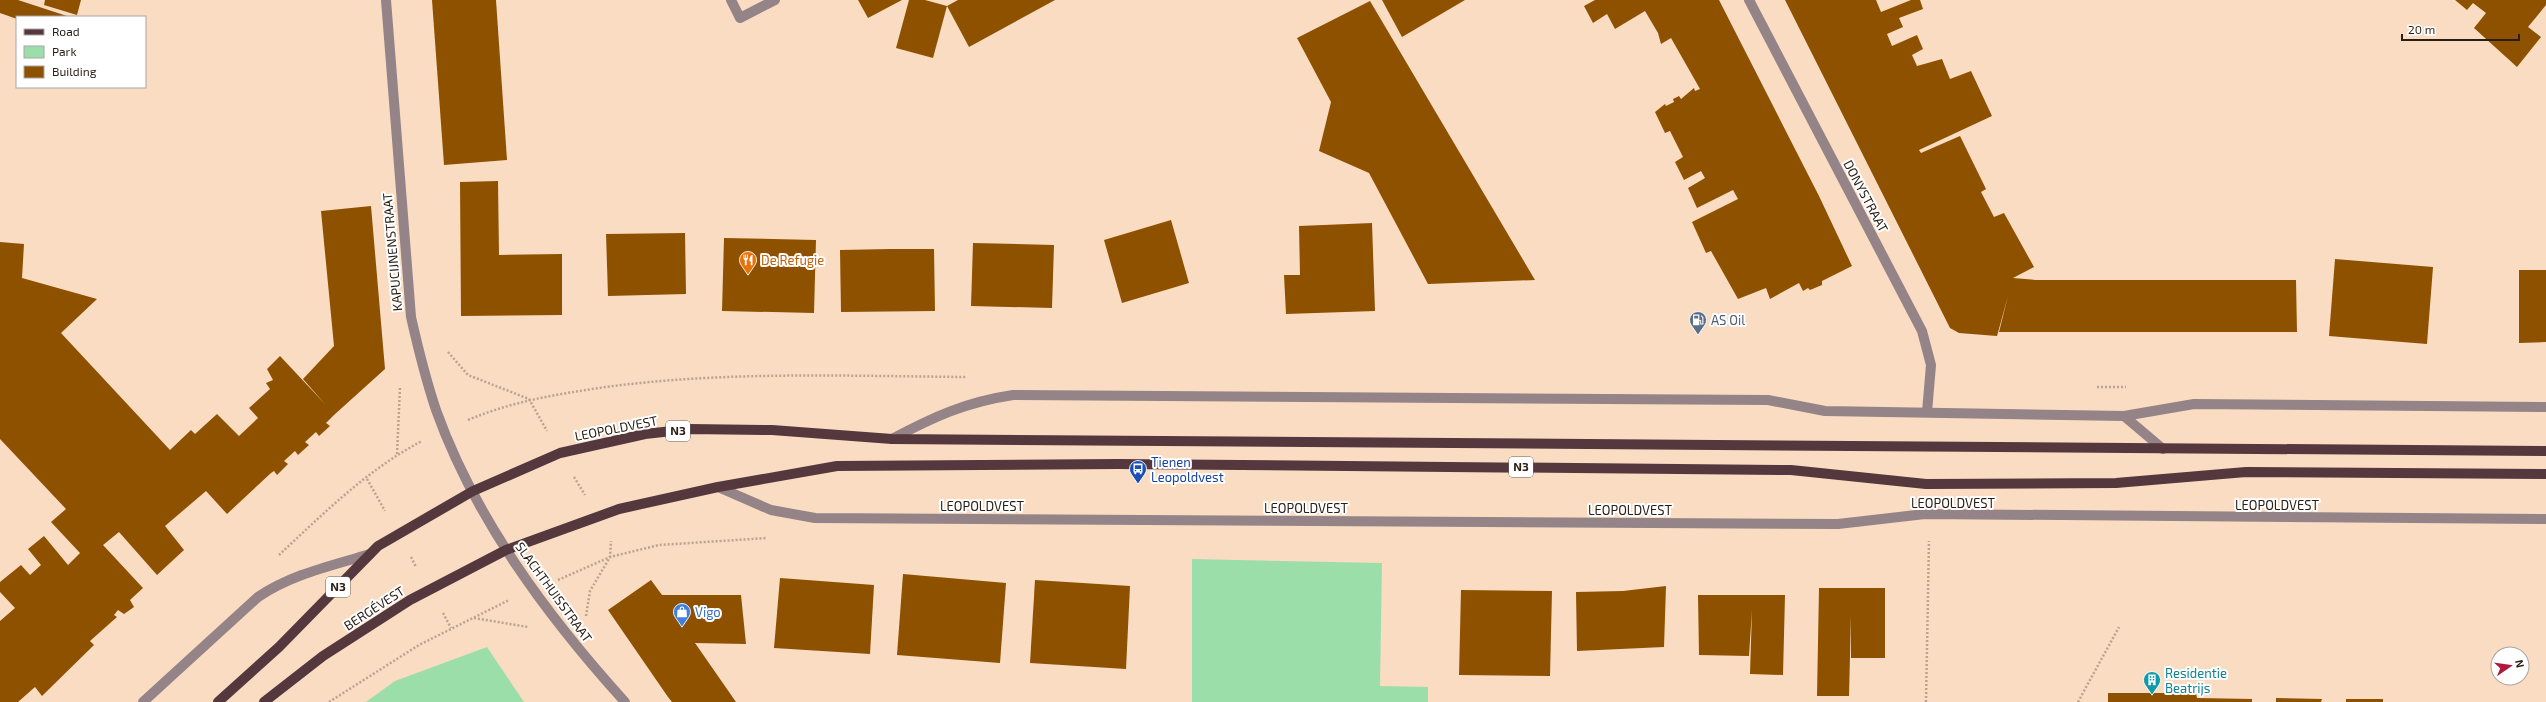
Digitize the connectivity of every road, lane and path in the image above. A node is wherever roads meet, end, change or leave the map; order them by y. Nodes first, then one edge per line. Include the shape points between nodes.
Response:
1 (386, 0) edge
2 (731, 0) edge
3 (775, 0) edge
4 (1749, 0) edge
5 (444, 346) dead end
6 (2546, 407) edge
7 (1927, 412) junction
8 (2124, 416) junction
9 (892, 439) junction
10 (2163, 449) junction
11 (2546, 451) edge
12 (560, 453) junction
13 (2546, 474) edge
14 (718, 487) junction
15 (473, 491) junction
16 (597, 516) junction
17 (2546, 519) edge
18 (1930, 535) dead end
19 (506, 550) junction
20 (370, 554) junction
21 (473, 618) dead end
22 (530, 627) dead end
23 (2119, 627) dead end
24 (452, 628) dead end
25 (581, 651) junction
26 (143, 702) edge
27 (218, 702) edge
28 (264, 702) edge
29 (329, 702) edge
30 (625, 702) edge
31 (1926, 702) edge
32 (2078, 702) edge

1 - 15 street, KAPUCIJNENSTRAAT via 411,317 436,410
2 - 3 street via 740,18
4 - 7 street, DONYSTRAAT via 1922,331 1931,365
5 - 12 path via 454,362 468,375 529,399
6 - 8 street via 2194,404
7 - 8 street
7 - 9 street via 1825,411 1768,400 1013,396 960,406
8 - 10 street
9 - 10 main road, LEOPOLDVEST / N3
9 - 12 main road, LEOPOLDVEST / N3 via 772,430 690,429 645,434
10 - 11 main road, LEOPOLDVEST / N3
12 - 15 main road, LEOPOLDVEST / N3
12 - 16 path
13 - 14 main road, LEOPOLDVEST / N3 via 2246,472 2116,484 1926,484 1791,470 1118,464 845,466
14 - 16 main road, LEOPOLDVEST / N3
14 - 17 street, LEOPOLDVEST via 770,510 815,518 1838,524 1925,514
15 - 19 street, SLACHTHUISSTRAAT
15 - 20 main road, N3 via 378,546
16 - 19 main road, LEOPOLDVEST / N3
16 - 25 path via 611,540 610,557 590,591
18 - 31 path
19 - 25 street, SLACHTHUISSTRAAT
19 - 28 main road, BERGÉVEST / N3 via 410,600 323,656
20 - 26 street via 277,584 258,597
20 - 27 main road, N3 via 279,647
21 - 22 path
23 - 32 path
24 - 29 path via 419,645
25 - 30 street, SLACHTHUISSTRAAT

